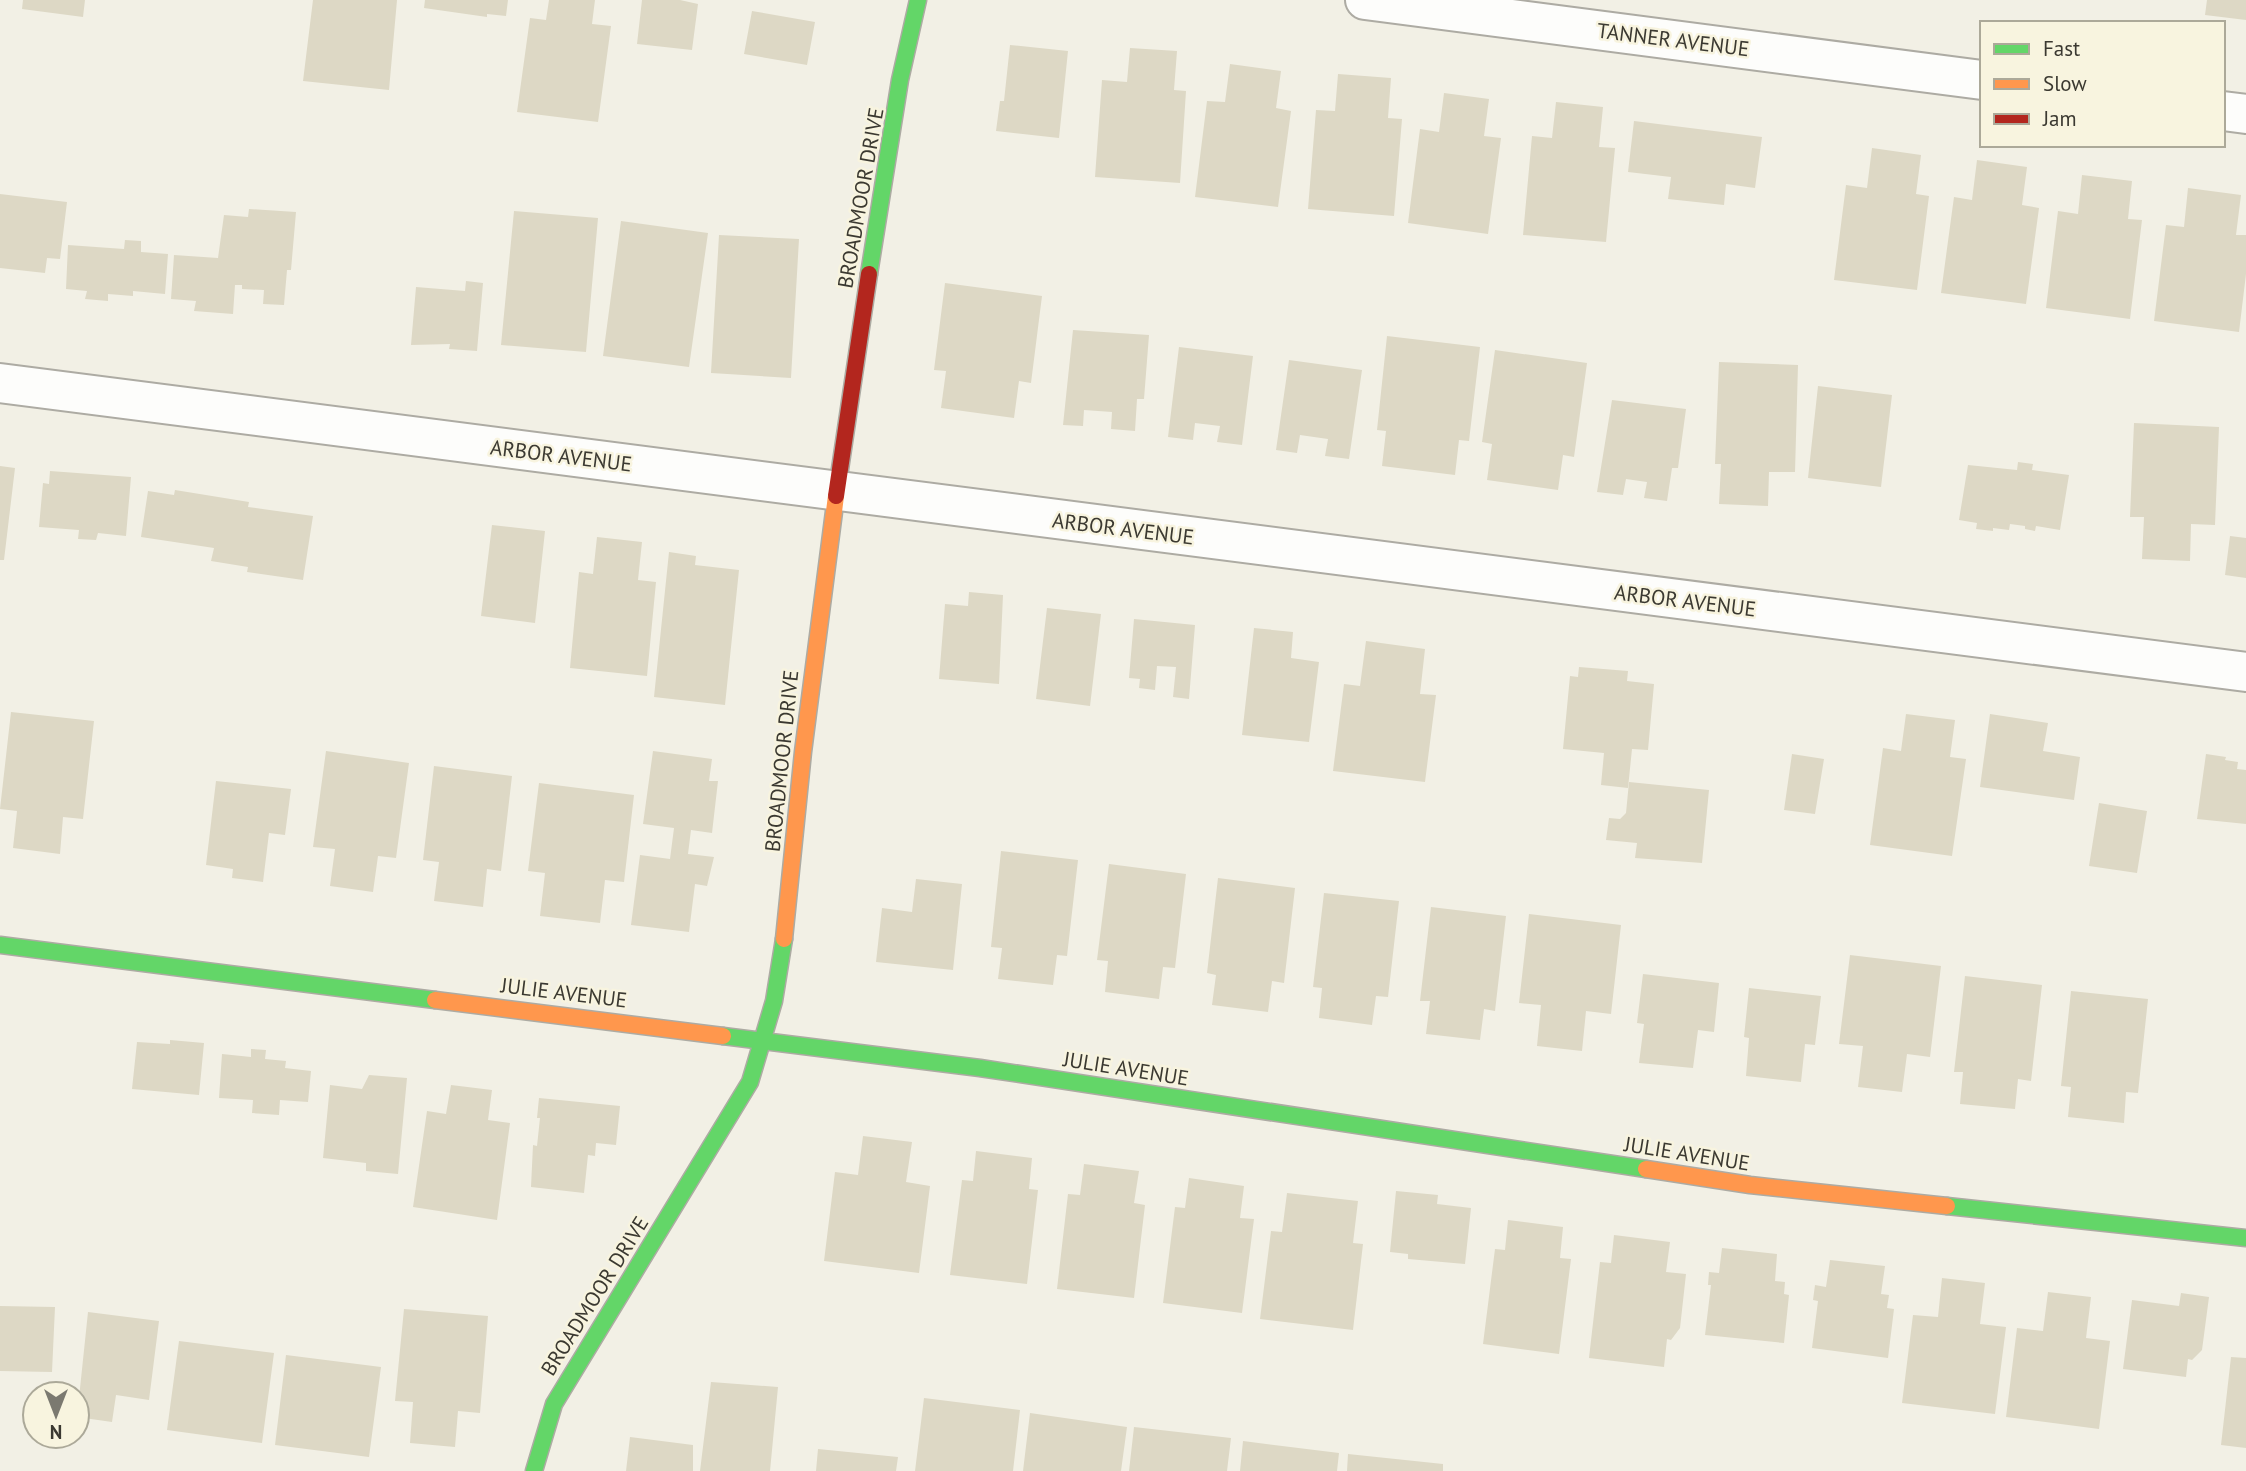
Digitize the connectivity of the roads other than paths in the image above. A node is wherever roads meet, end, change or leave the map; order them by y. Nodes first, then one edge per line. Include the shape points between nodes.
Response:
1 (918, 0) edge
2 (1365, 0) edge
3 (1980, 80) edge
4 (2225, 111) edge
5 (2246, 114) edge
6 (0, 383) edge
7 (834, 492) junction
8 (2246, 672) edge
9 (0, 945) edge
10 (766, 1041) junction
11 (2246, 1238) edge
12 (534, 1471) edge

1 - 7 street, BROADMOOR DRIVE
2 - 3 street, TANNER AVENUE
4 - 5 street
6 - 7 street, ARBOR AVENUE
7 - 8 street, ARBOR AVENUE
7 - 10 street, BROADMOOR DRIVE via 780,978
9 - 10 street, JULIE AVENUE
10 - 11 street, JULIE AVENUE via 980,1068 1751,1185
10 - 12 street, BROADMOOR DRIVE via 750,1082 554,1404

